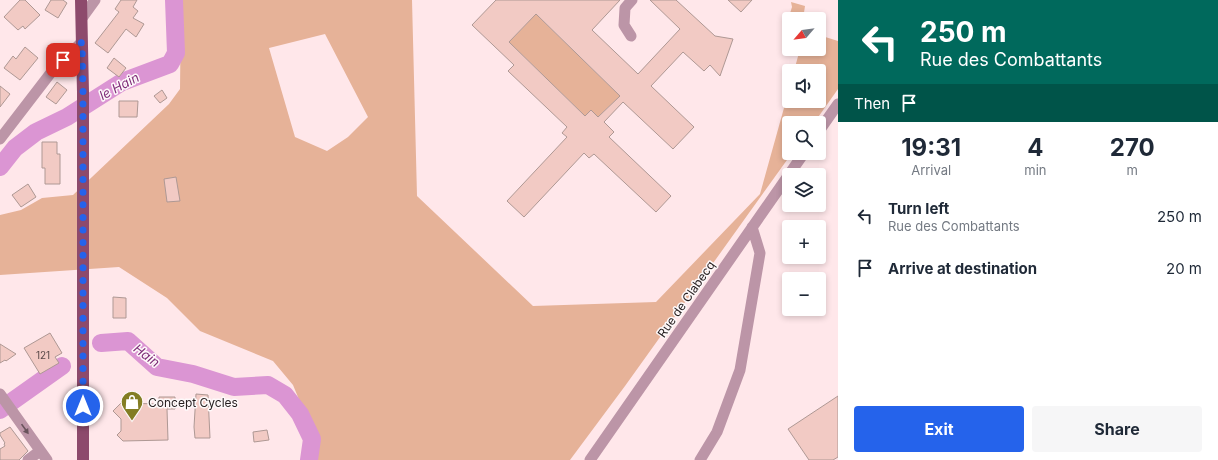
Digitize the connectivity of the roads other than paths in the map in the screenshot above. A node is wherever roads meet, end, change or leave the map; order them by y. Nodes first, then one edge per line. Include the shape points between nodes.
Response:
1 (81, 0) edge
2 (94, 0) edge
3 (632, 0) edge
4 (82, 18) junction
5 (631, 36) dead end
6 (82, 42) junction
7 (838, 104) edge
8 (826, 121) edge
9 (0, 139) edge
10 (799, 160) edge
11 (752, 227) junction
12 (4, 400) edge
13 (44, 456) edge
14 (28, 460) edge
15 (83, 460) edge
16 (590, 460) edge
17 (700, 460) edge

1 - 4 main road
2 - 4 street
3 - 5 street via 625,8 624,25
4 - 6 main road
6 - 9 street via 53,70
6 - 15 main road
7 - 8 street
10 - 11 street, Rue de Clabecq
11 - 16 street, Rue de Clabecq
11 - 17 street via 760,254 740,370 717,432
12 -> 13 street
13 - 14 street

